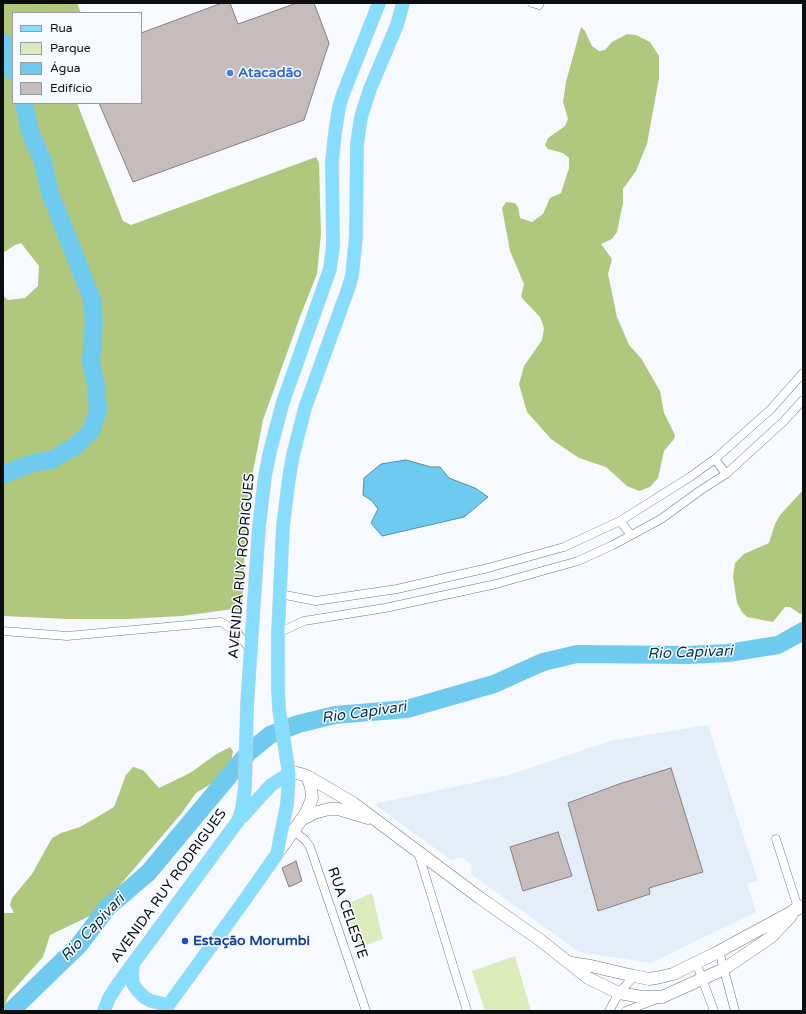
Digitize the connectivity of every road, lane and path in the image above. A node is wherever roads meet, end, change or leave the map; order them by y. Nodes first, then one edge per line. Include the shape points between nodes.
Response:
1 (379, 3) edge
2 (403, 3) edge
3 (803, 373) edge
4 (803, 400) edge
5 (715, 459) junction
6 (726, 474) junction
7 (620, 521) junction
8 (631, 535) junction
9 (280, 594) junction
10 (3, 631) edge
11 (278, 633) junction
12 (251, 651) junction
13 (289, 774) junction
14 (307, 776) junction
15 (301, 820) junction
16 (238, 821) junction
17 (378, 822) junction
18 (293, 830) junction
19 (776, 839) dead end
20 (418, 851) junction
21 (277, 854) junction
22 (798, 908) edge
23 (719, 951) junction
24 (696, 962) junction
25 (133, 963) junction
26 (569, 963) junction
27 (724, 969) junction
28 (634, 976) junction
29 (702, 979) junction
30 (619, 993) junction
31 (662, 997) junction
32 (166, 1008) edge
33 (104, 1011) edge
34 (366, 1011) edge
35 (467, 1011) edge
36 (609, 1011) edge
37 (626, 1011) edge
38 (714, 1011) edge
39 (735, 1011) edge

1 - 12 main road, AVENIDA RUY RODRIGUES via 343,94 337,118 332,162 333,246 330,269 288,384 270,452 261,508
2 - 9 main road via 361,117 357,151 354,263 348,289 305,408 293,455 285,508
3 - 5 street via 771,409
4 - 6 street
5 - 6 street
5 - 7 street
6 - 8 street via 660,519
7 - 8 street
7 - 9 street via 564,546 488,568 397,589 316,601
8 - 11 street via 578,560 496,584 385,608 304,621
9 - 11 main road
10 - 12 street via 67,636 222,622 238,632
11 - 13 main road via 279,710
12 - 16 main road, AVENIDA RUY RODRIGUES via 244,801
13 - 14 street
13 - 16 main road via 271,785
13 - 21 main road via 287,804
14 - 15 street via 312,798
14 - 17 street via 353,803
15 - 17 street via 329,809 350,812
15 - 18 street
16 - 25 main road, AVENIDA RUY RODRIGUES
17 - 20 street
18 - 21 street
18 - 34 street, RUA CELESTE via 310,847
19 - 22 street
20 - 26 street
20 - 35 street
21 - 32 main road
22 - 23 street
22 - 27 street via 771,937
23 - 24 street
23 - 27 street
24 - 28 street via 661,977
24 - 29 street
25 - 32 main road via 132,975 138,991 144,997
25 - 33 main road, AVENIDA RUY RODRIGUES
26 - 28 street
26 - 30 street via 588,978
27 - 29 street
27 - 39 street
28 - 30 street
29 - 31 street
29 - 38 street
30 - 31 street
30 - 36 street
31 - 37 street

